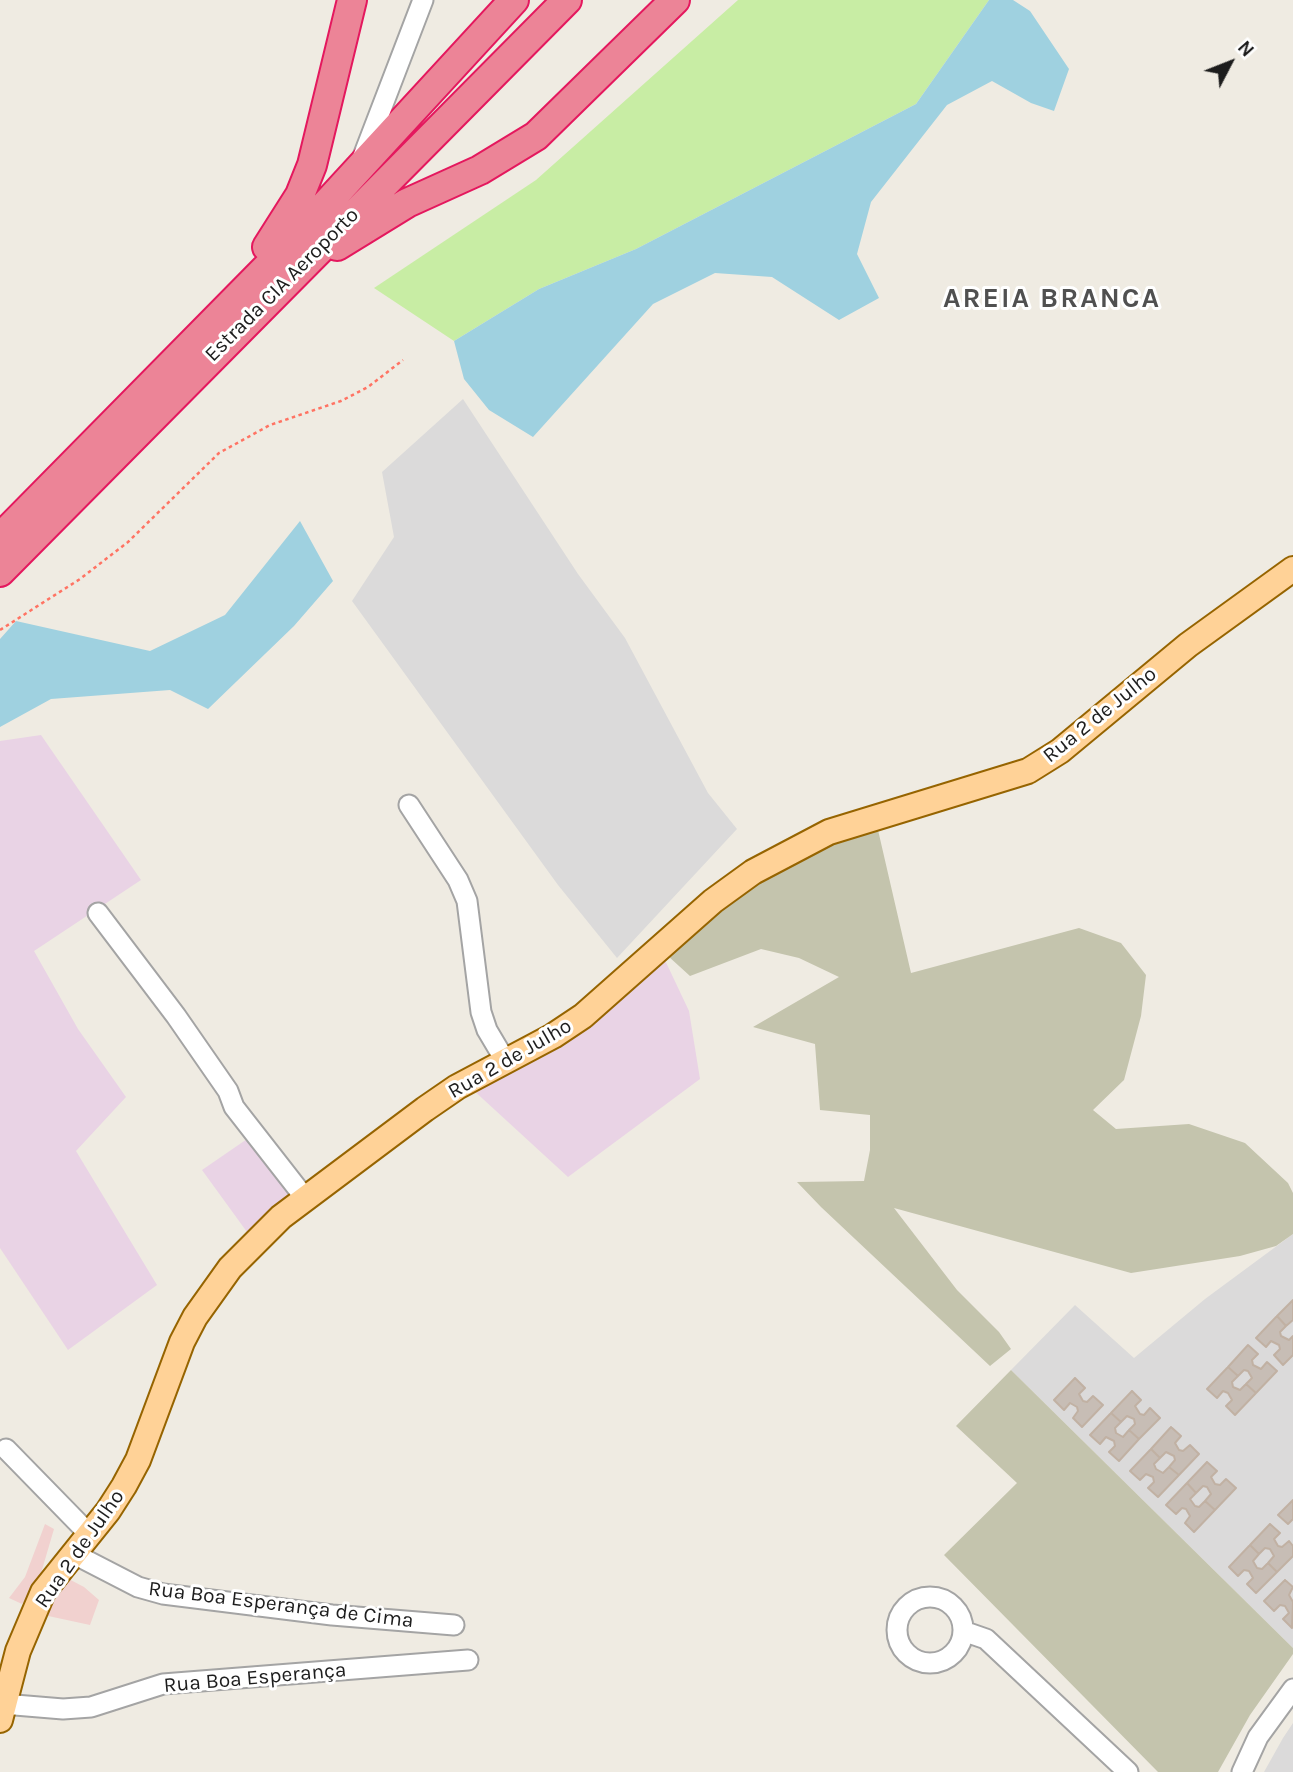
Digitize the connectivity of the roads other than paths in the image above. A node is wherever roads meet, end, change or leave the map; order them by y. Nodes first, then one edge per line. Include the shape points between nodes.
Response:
1 (352, 0) edge
2 (424, 0) edge
3 (514, 0) edge
4 (567, 0) edge
5 (675, 0) edge
6 (357, 171) junction
7 (294, 275) junction
8 (216, 318) junction
9 (0, 538) edge
10 (1293, 569) edge
11 (0, 572) edge
12 (409, 805) dead end
13 (98, 913) dead end
14 (506, 1062) junction
15 (305, 1198) junction
16 (6, 1449) dead end
17 (82, 1545) junction
18 (454, 1625) dead end
19 (963, 1631) dead end
20 (468, 1660) dead end
21 (1293, 1689) edge
22 (1, 1710) edge
23 (1128, 1772) edge
24 (1242, 1772) edge

1 - 8 highway via 320,136 300,195
2 - 6 street
3 - 6 highway, Estrada CIA Aeroporto
4 - 7 highway, Estrada CIA Aeroporto
5 - 7 highway via 536,136 480,170 395,210
6 - 8 highway, Estrada CIA Aeroporto
7 - 11 highway, Estrada CIA Aeroporto
8 - 9 highway, Estrada CIA Aeroporto
10 - 14 main road, Rua 2 de Julho via 1188,645 1060,751 965,793 830,832 753,872 713,901 583,1016
12 - 14 street via 467,901 481,1012
13 - 15 street via 176,1016 228,1091 234,1107
14 - 15 main road, Rua 2 de Julho via 425,1108
15 - 17 main road, Rua 2 de Julho via 230,1268 195,1317 138,1460 114,1503
16 - 17 street, Rua Boa Esperança de Cima
17 - 18 street, Rua Boa Esperança de Cima via 138,1587 163,1594
17 - 22 main road, Rua 2 de Julho via 43,1592 18,1651
19 - 23 street via 986,1639
20 - 22 street, Rua Boa Esperança via 163,1684 91,1707
21 - 24 street via 1258,1737

